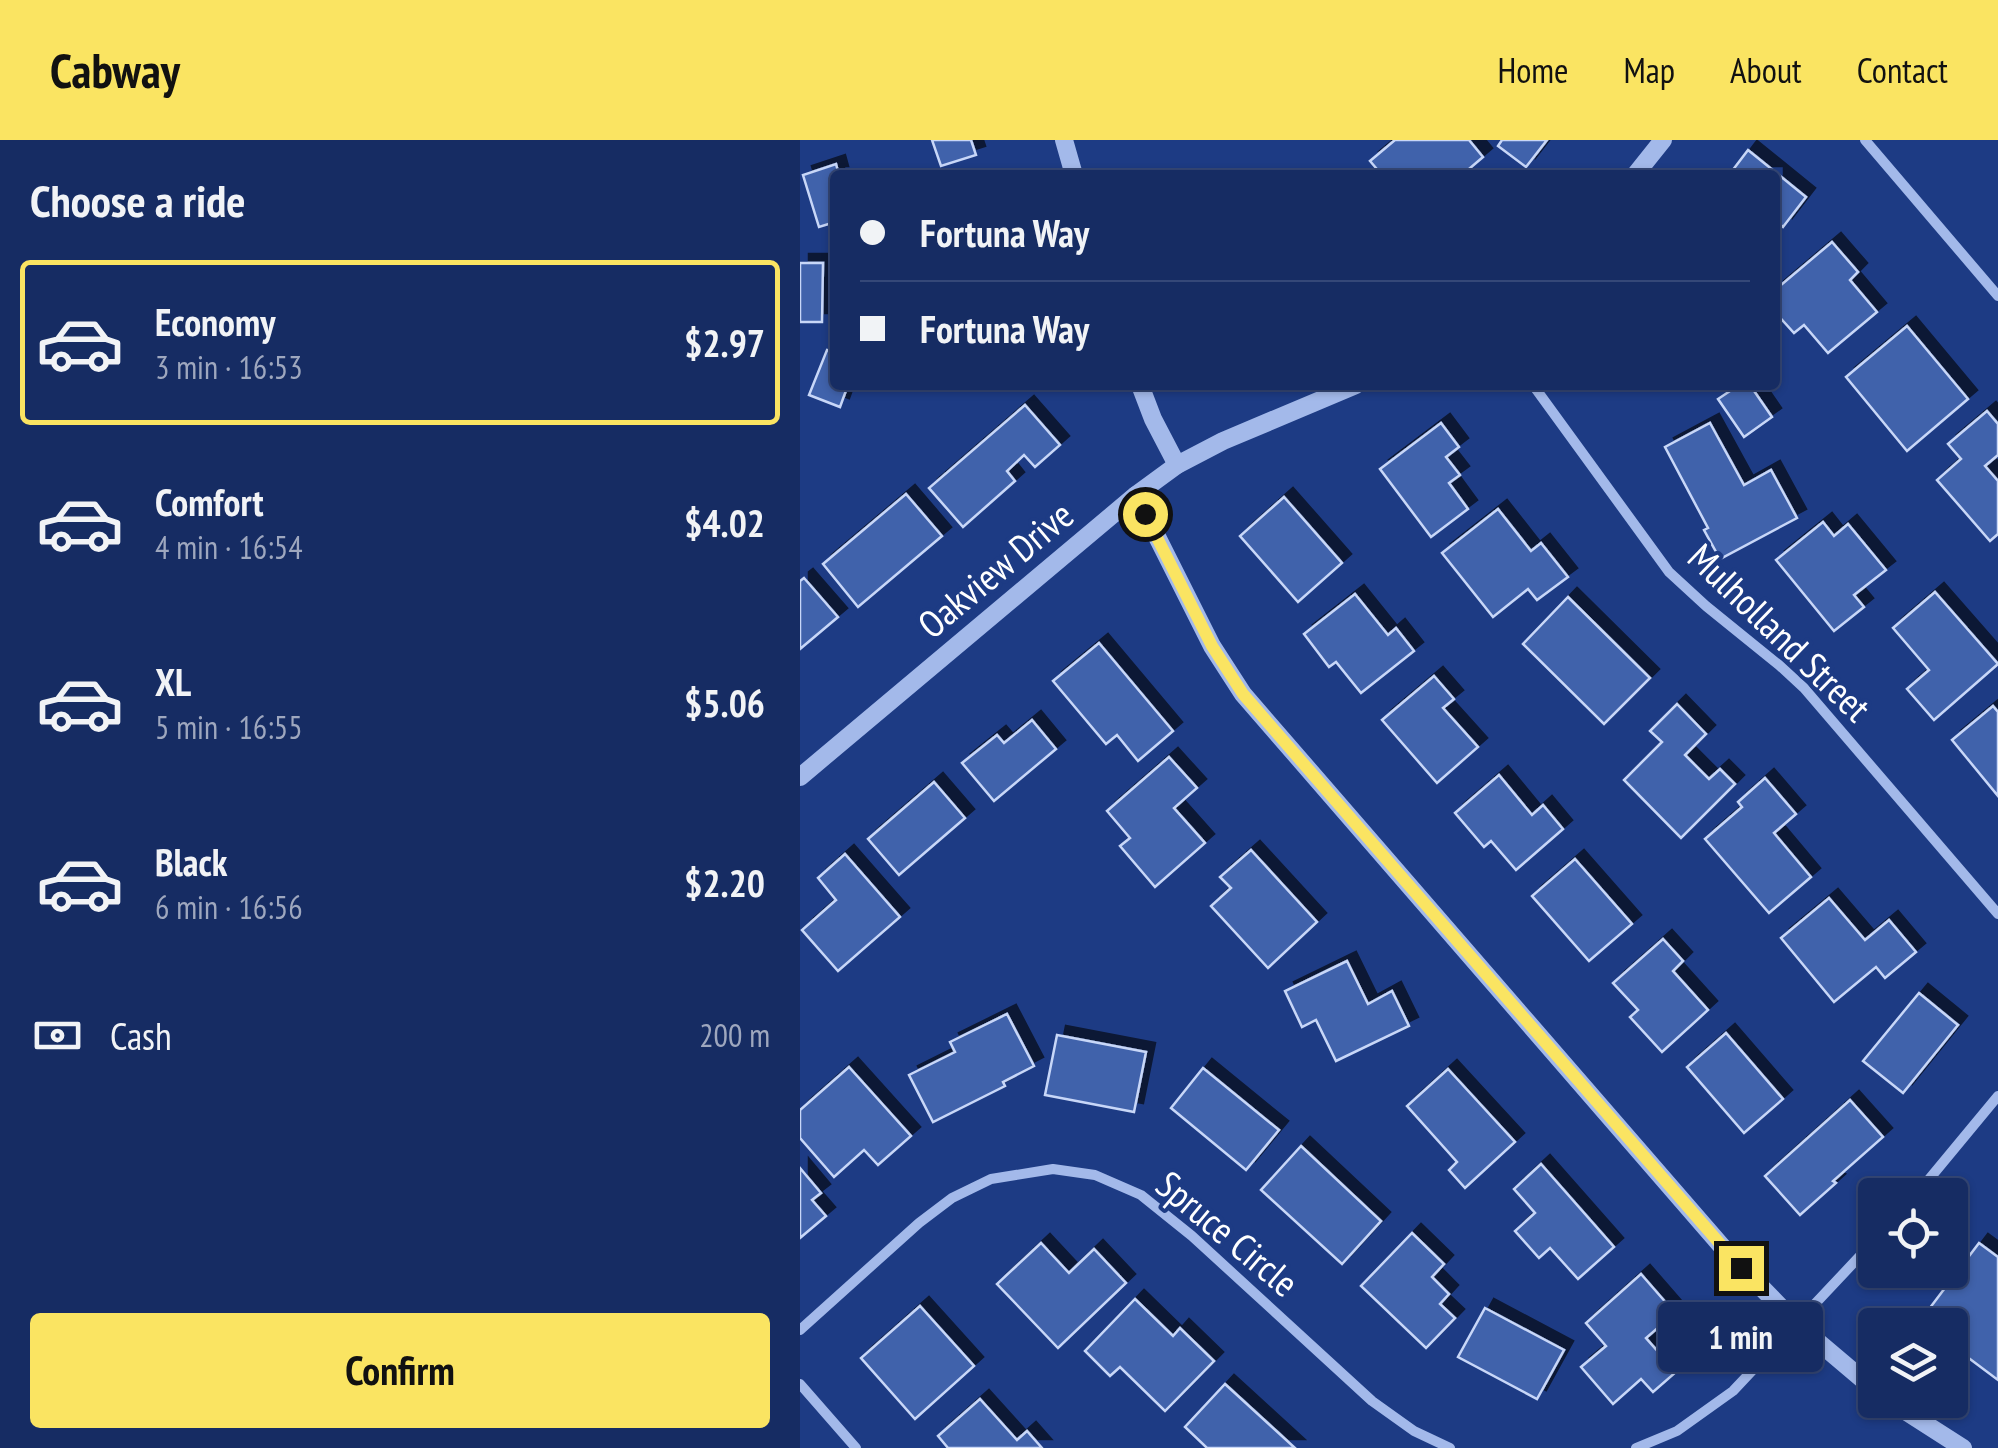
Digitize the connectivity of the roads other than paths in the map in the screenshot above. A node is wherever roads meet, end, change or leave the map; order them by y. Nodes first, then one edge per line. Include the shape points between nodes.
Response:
1 (1064, 140) edge
2 (1663, 140) edge
3 (1865, 140) edge
4 (1073, 170) edge
5 (1639, 170) edge
6 (1998, 296) edge
7 (1142, 390) edge
8 (1344, 390) edge
9 (1537, 390) edge
10 (1177, 465) junction
11 (1136, 495) junction
12 (800, 777) edge
13 (1998, 914) edge
14 (1998, 1096) edge
15 (1930, 1178) edge
16 (1858, 1258) edge
17 (1797, 1324) junction
18 (800, 1330) edge
19 (1858, 1376) edge
20 (800, 1384) edge
21 (1916, 1418) edge
22 (856, 1448) edge
23 (1450, 1448) edge
24 (1636, 1448) edge
25 (1963, 1448) edge

1 - 4 street
2 - 5 street
3 - 6 street
7 - 10 street
8 - 10 street, Oakview Drive
9 - 13 street, Mulholland Street via 1669,572 1804,688
10 - 11 street, Oakview Drive
11 - 12 street, Oakview Drive
11 - 17 street via 1243,694 1712,1236
14 - 15 street
16 - 17 street
17 - 19 street
17 - 24 street via 1733,1391 1677,1432
18 - 23 street, Spruce Circle via 952,1198 992,1180 1053,1170 1095,1175 1141,1195 1372,1402
20 - 22 street
21 - 25 street

